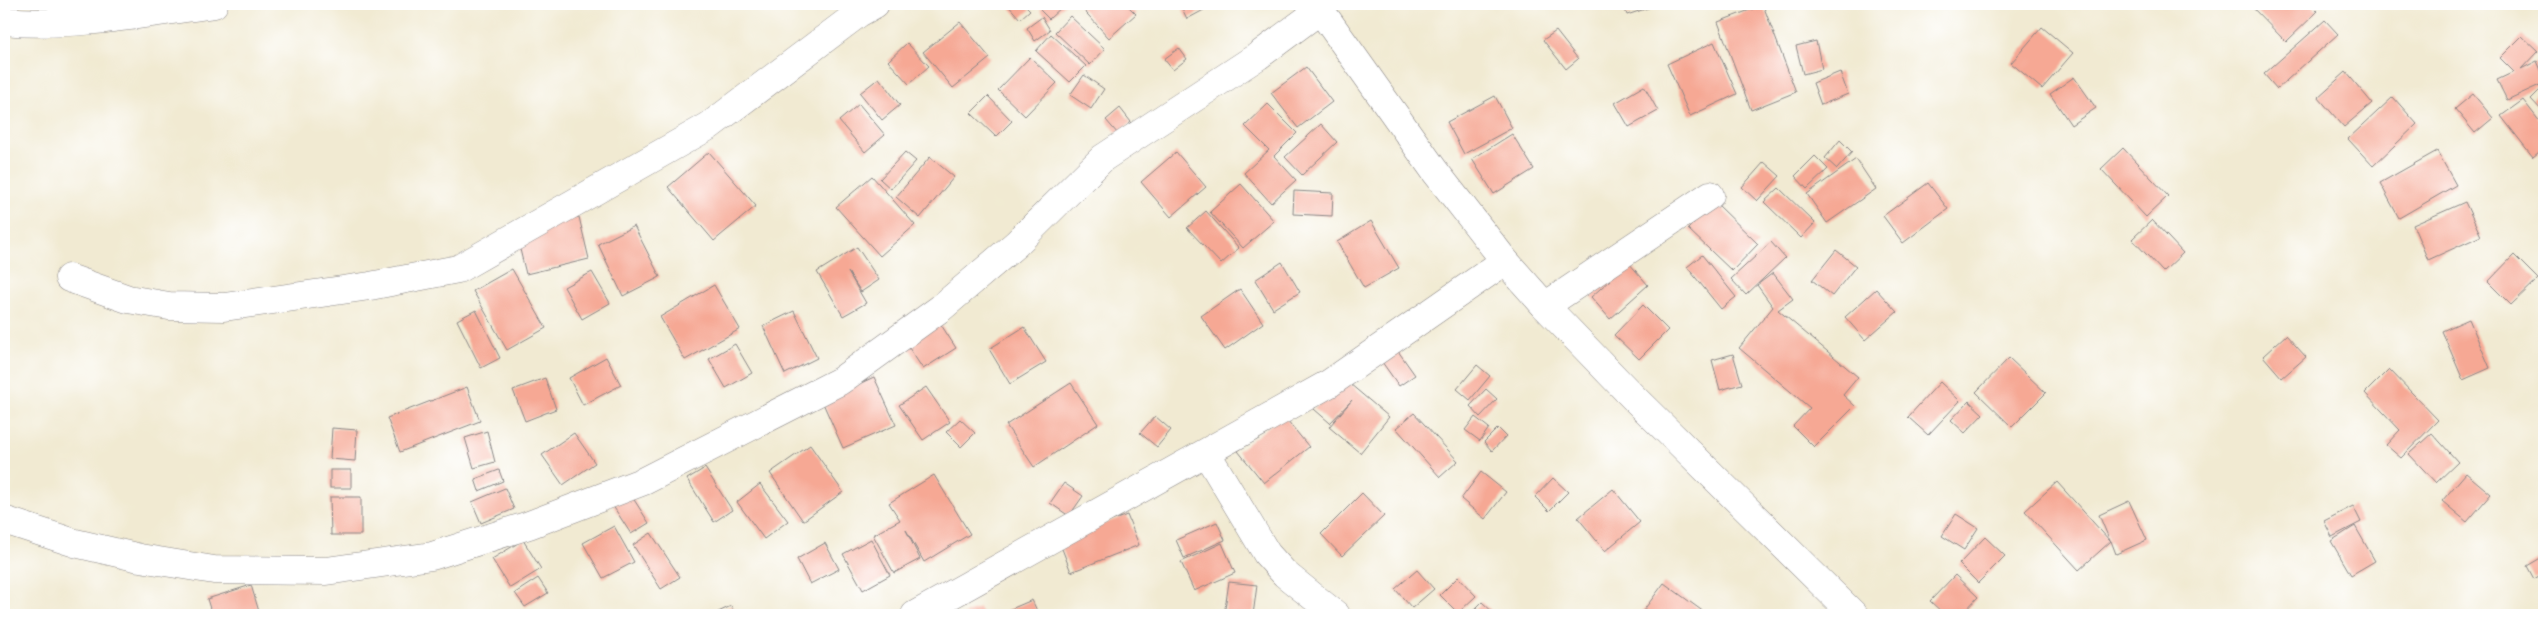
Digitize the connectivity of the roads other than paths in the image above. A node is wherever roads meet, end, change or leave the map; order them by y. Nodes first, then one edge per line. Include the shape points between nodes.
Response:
1 (214, 4) edge
2 (875, 4) edge
3 (1318, 7) edge
4 (4, 21) edge
5 (1710, 195) dead end
6 (1505, 261) junction
7 (69, 278) dead end
8 (1545, 306) junction
9 (1207, 454) junction
10 (4, 520) edge
11 (915, 615) edge
12 (1336, 615) edge
13 (1854, 615) edge

1 - 4 street via 34,24
2 - 7 street via 708,126 458,269 370,286 224,307 160,305 128,299
3 - 6 street via 1434,170
3 - 10 street via 1258,56 1103,158 1016,244 956,295 840,381 635,484 529,525 432,556 326,571 214,570 75,543
5 - 8 street
6 - 8 street
6 - 9 street via 1330,383
8 - 13 street
9 - 11 street
9 - 12 street via 1267,554 1285,574

